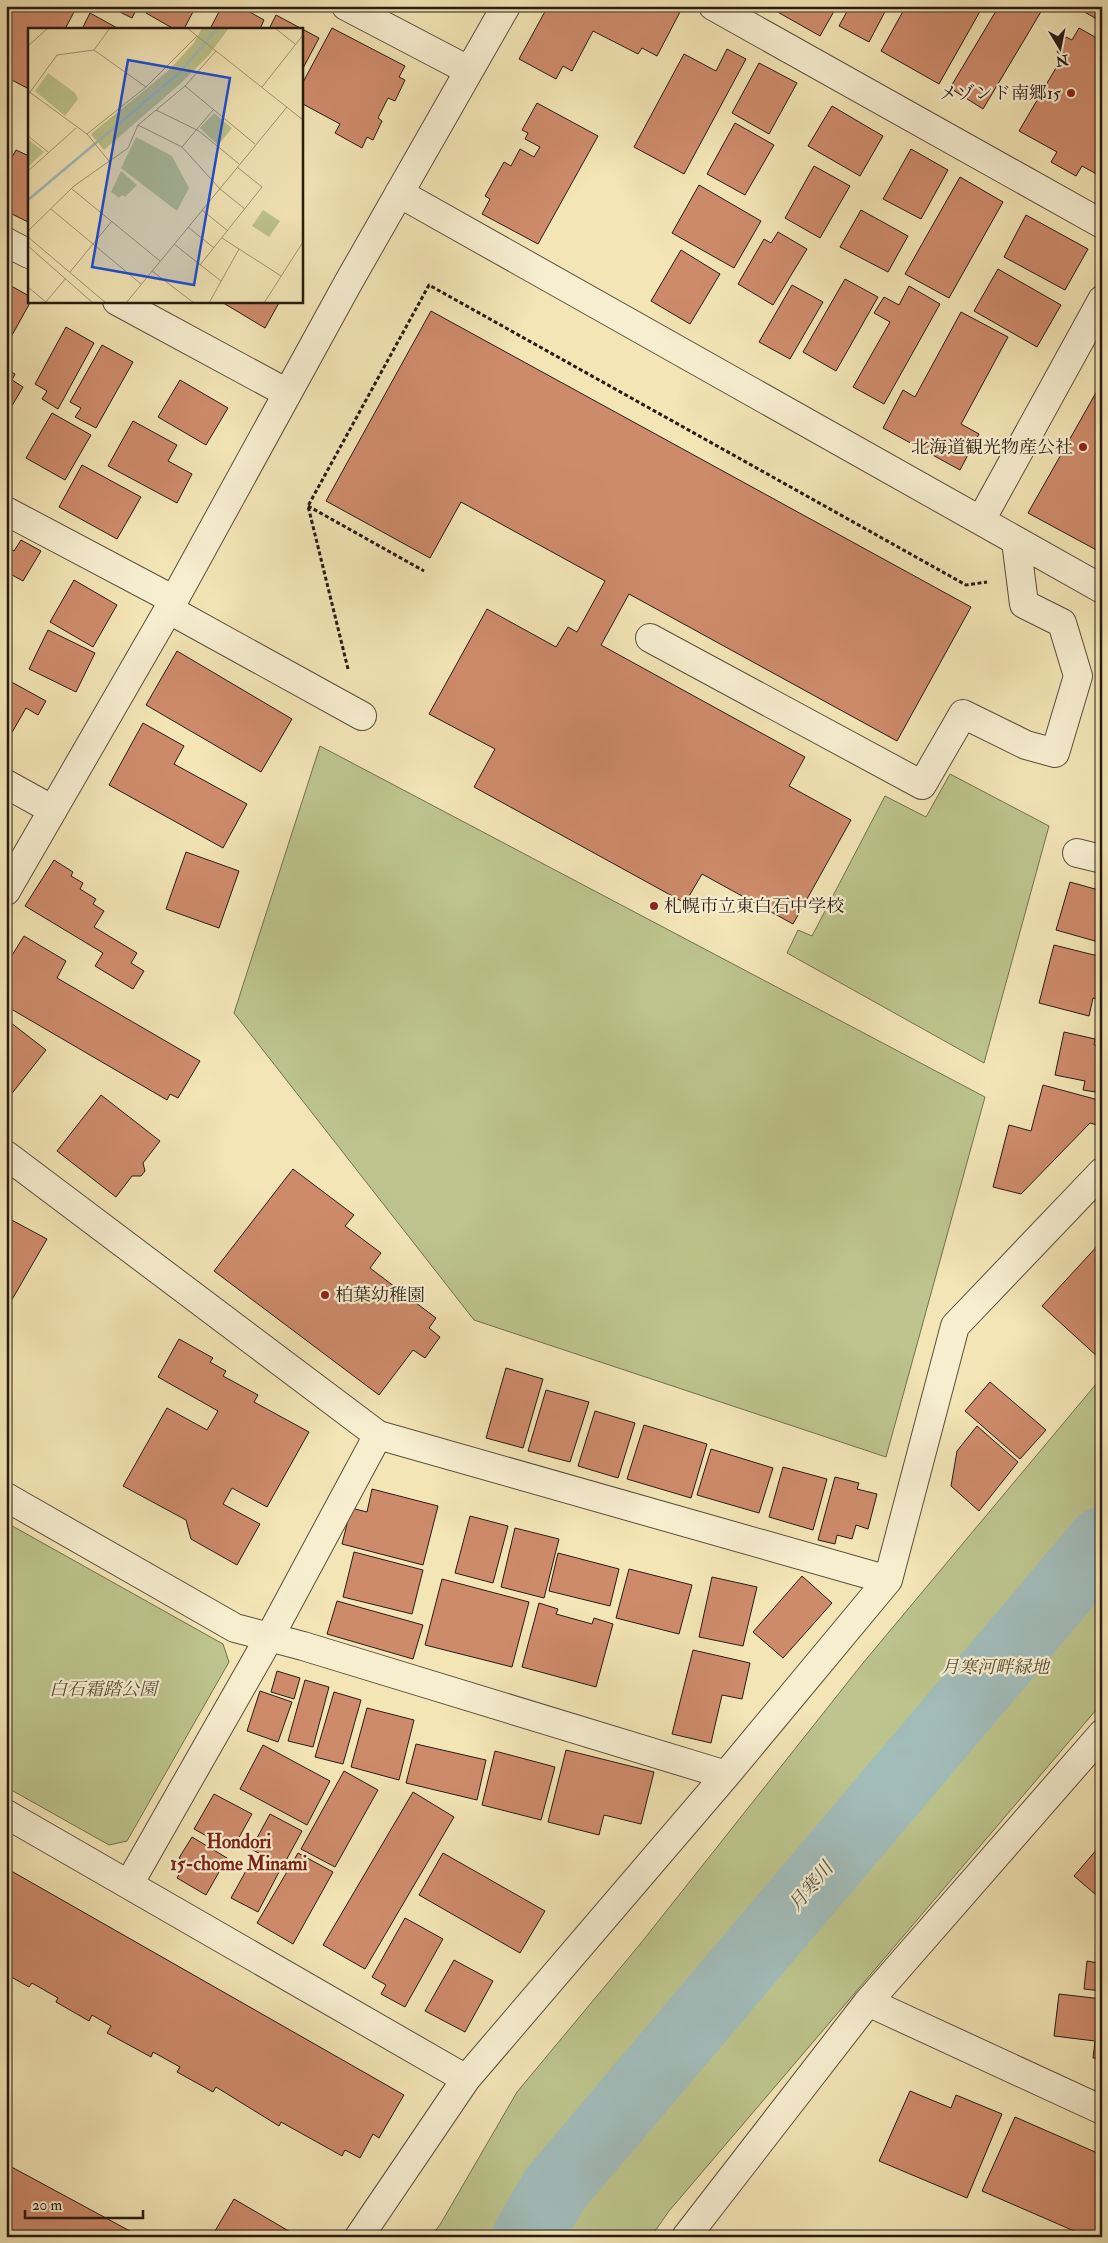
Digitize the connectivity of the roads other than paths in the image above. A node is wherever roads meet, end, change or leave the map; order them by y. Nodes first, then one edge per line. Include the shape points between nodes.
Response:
1 (346, 6) edge
2 (506, 6) edge
3 (713, 6) edge
4 (468, 70) junction
5 (399, 193) junction
6 (1102, 224) edge
7 (6, 242) edge
8 (28, 253) edge
9 (1102, 300) edge
10 (119, 302) edge
11 (287, 393) junction
12 (6, 511) edge
13 (981, 520) junction
14 (1016, 541) junction
15 (1102, 588) edge
16 (171, 604) junction
17 (650, 638) dead end
18 (362, 716) dead end
19 (6, 784) edge
20 (53, 810) junction
21 (6, 891) edge
22 (6, 1155) edge
23 (1102, 1172) edge
24 (378, 1435) junction
25 (6, 1497) edge
26 (888, 1580) junction
27 (269, 1638) junction
28 (1102, 1734) edge
29 (726, 1775) junction
30 (6, 1814) edge
31 (129, 1884) junction
32 (868, 2002) junction
33 (466, 2079) junction
34 (1102, 2110) edge
35 (359, 2237) edge
36 (686, 2237) edge

1 - 4 street
2 - 4 street
3 - 6 street
4 - 5 street
5 - 11 street
5 - 13 street
7 - 8 street
9 - 13 street
10 - 11 street
11 - 16 street
12 - 16 street
13 - 14 street
14 - 15 street
14 - 17 street via 1024,604 1062,623 1078,676 1055,753 1026,745 963,714 922,785
16 - 18 street
16 - 20 street
19 - 20 street
20 - 21 street
22 - 24 street
23 - 26 street via 955,1326
24 - 26 street
24 - 27 street
25 - 27 street via 236,1628
26 - 29 street
27 - 29 street
27 - 31 street
28 - 32 street
29 - 33 street
30 - 31 street
31 - 33 street
32 - 34 street
32 - 36 street
33 - 35 street

